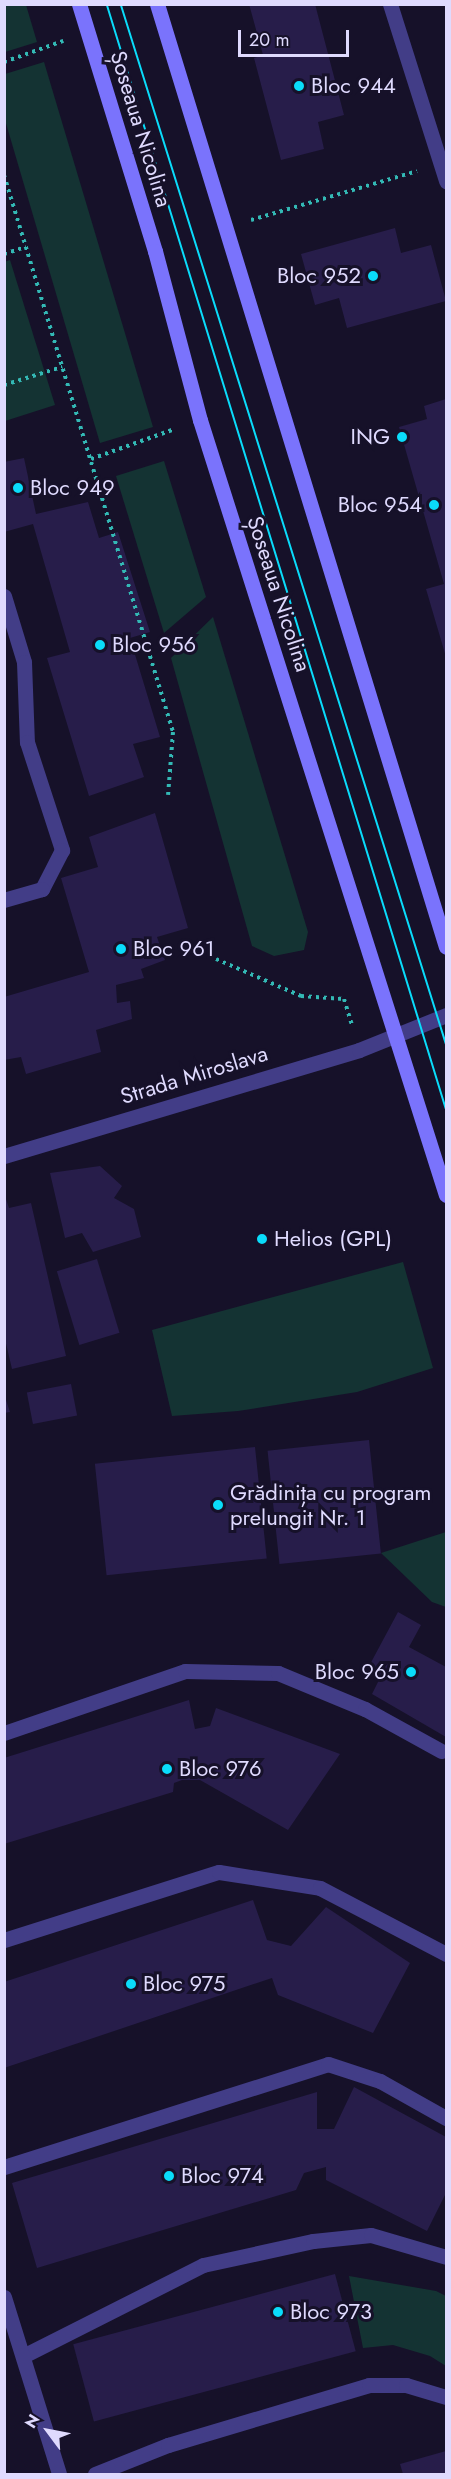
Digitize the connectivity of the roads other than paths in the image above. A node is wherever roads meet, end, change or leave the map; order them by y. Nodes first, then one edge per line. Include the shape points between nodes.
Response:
1 (79, 4) edge
2 (157, 4) edge
3 (390, 4) edge
4 (447, 181) edge
5 (4, 596) edge
6 (4, 900) edge
7 (447, 947) edge
8 (447, 1015) edge
9 (396, 1036) junction
10 (4, 1156) edge
11 (447, 1195) edge
12 (4, 1733) edge
13 (441, 1751) dead end
14 (4, 1940) edge
15 (447, 1954) edge
16 (447, 2118) edge
17 (4, 2166) edge
18 (447, 2257) edge
19 (4, 2297) edge
20 (23, 2356) junction
21 (447, 2397) edge
22 (59, 2475) edge
23 (95, 2475) edge

1 - 9 main road, Șoseaua Nicolina via 155,250 200,420
2 - 7 main road
3 - 4 street
5 - 6 street via 24,662 27,742 62,850 42,889
8 - 9 street, Strada Miroslava
9 - 10 street, Strada Miroslava
9 - 11 main road, Șoseaua Nicolina
12 - 13 street via 185,1671 278,1673 366,1709
14 - 15 street via 219,1872 320,1888
16 - 17 street via 380,2081 328,2064
18 - 20 street via 371,2235 313,2241 202,2265
19 - 20 street
20 - 22 street
21 - 23 street via 406,2385 369,2385 168,2445

